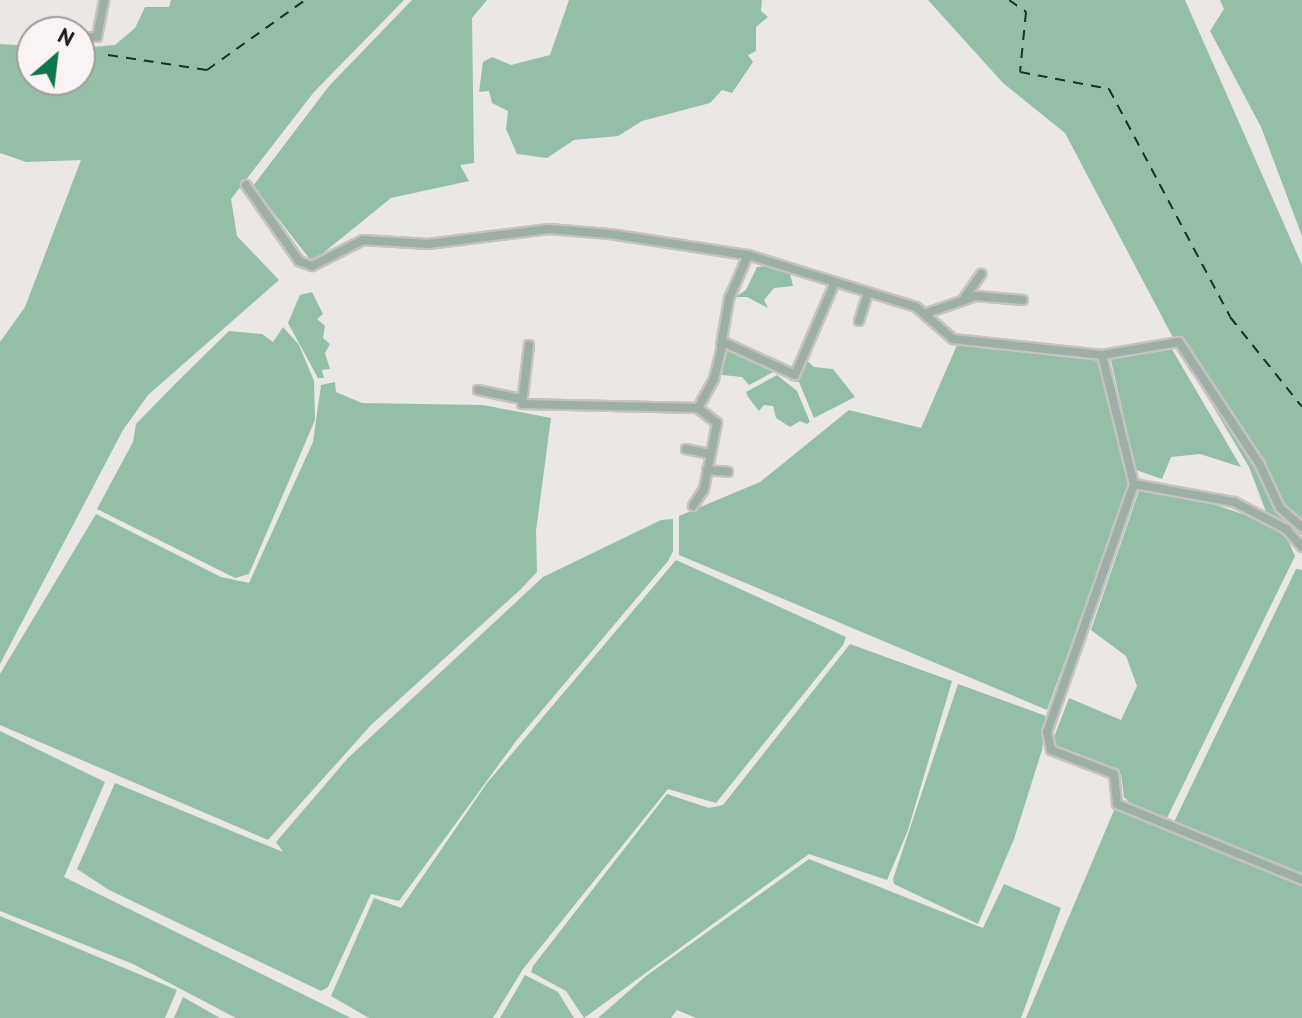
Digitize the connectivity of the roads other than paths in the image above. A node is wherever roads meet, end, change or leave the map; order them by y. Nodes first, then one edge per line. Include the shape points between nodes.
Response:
1 (104, 0) edge
2 (96, 37) edge
3 (246, 185) dead end
4 (748, 255) junction
5 (981, 274) dead end
6 (835, 282) junction
7 (868, 293) junction
8 (963, 300) junction
9 (1023, 300) dead end
10 (924, 314) junction
11 (859, 321) dead end
12 (529, 345) dead end
13 (721, 346) junction
14 (1102, 355) junction
15 (478, 390) dead end
16 (521, 399) junction
17 (698, 408) junction
18 (686, 449) dead end
19 (710, 454) junction
20 (707, 470) junction
21 (728, 472) dead end
22 (1134, 484) junction
23 (693, 506) dead end
24 (1302, 527) edge
25 (1302, 547) edge
26 (1302, 880) edge

1 - 2 street
3 - 4 street via 299,261 312,266 363,240 428,244 549,229
4 - 6 street
4 - 13 street via 729,299
5 - 8 street
6 - 7 street
6 - 13 street via 795,375 729,343
7 - 10 street
7 - 11 street
8 - 9 street
8 - 10 street
10 - 14 street via 953,339
12 - 16 street
13 - 17 street via 714,379
14 - 22 street
14 - 24 street via 1179,342 1260,465 1280,508
15 - 16 street
16 - 17 street via 522,404 561,407
17 - 19 street via 716,418
18 - 19 street
19 - 20 street
20 - 21 street
20 - 23 street
22 - 25 street via 1234,502 1286,529
22 - 26 street via 1047,732 1051,750 1114,774 1117,804

